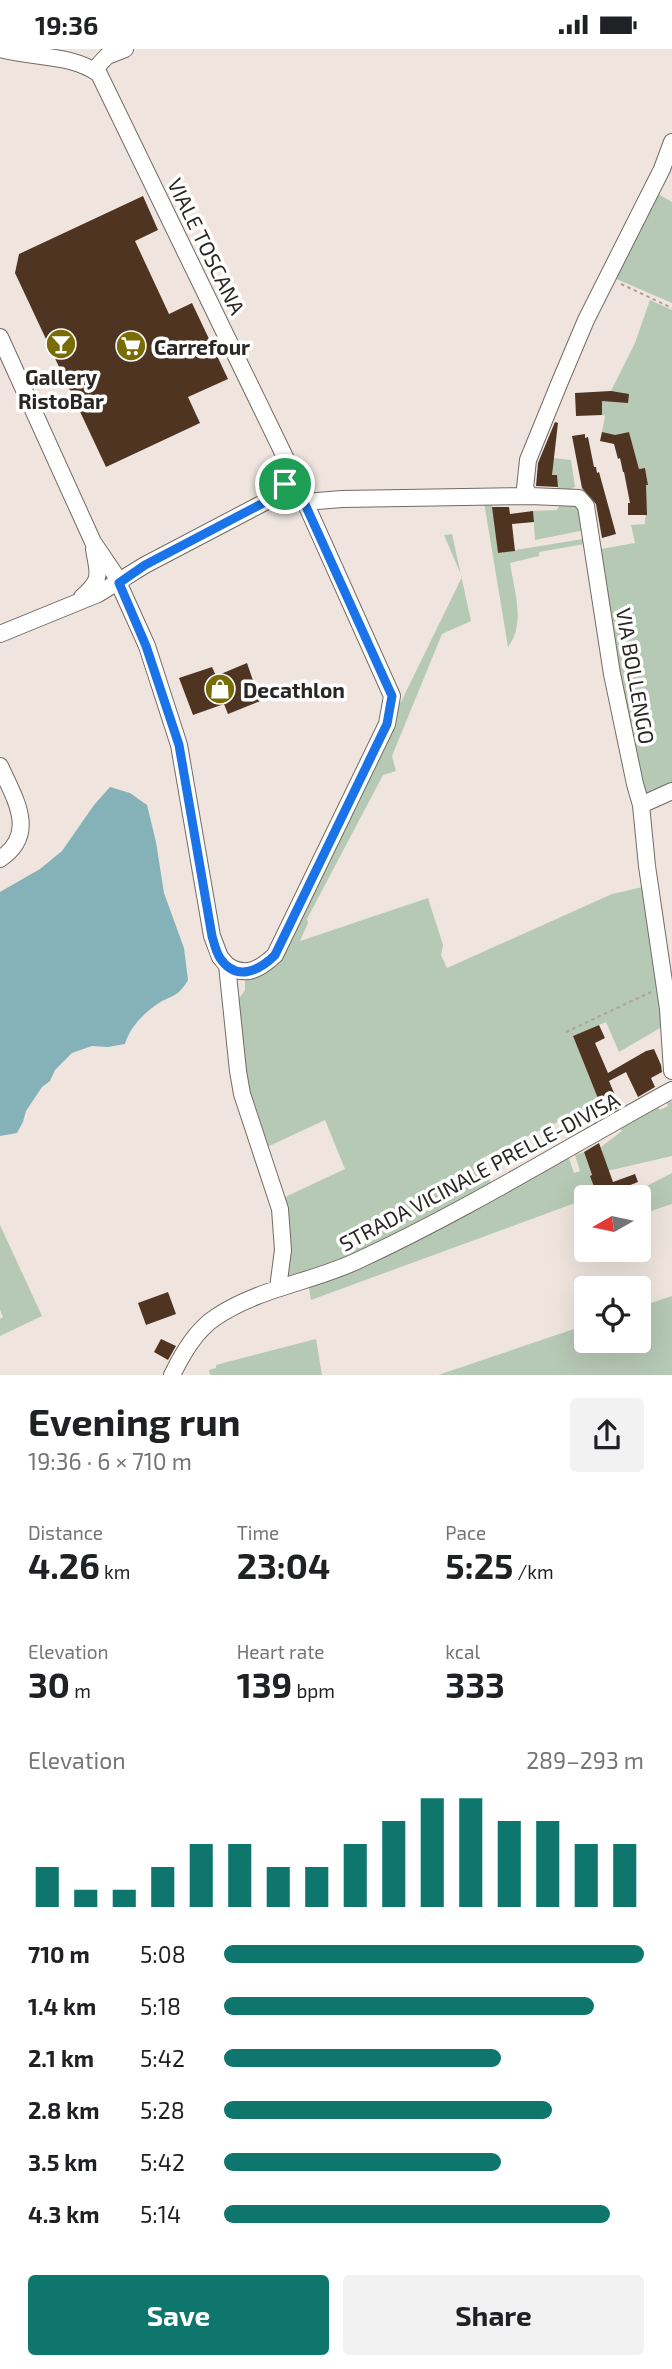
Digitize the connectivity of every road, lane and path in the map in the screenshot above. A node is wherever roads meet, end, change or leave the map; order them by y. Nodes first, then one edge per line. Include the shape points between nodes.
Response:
1 (0, 49) edge
2 (125, 49) edge
3 (97, 72) junction
4 (672, 142) edge
5 (607, 278) junction
6 (672, 308) edge
7 (0, 337) edge
8 (285, 484) junction
9 (534, 497) junction
10 (304, 502) junction
11 (93, 542) junction
12 (119, 583) junction
13 (74, 603) junction
14 (0, 633) edge
15 (0, 767) edge
16 (672, 791) edge
17 (641, 805) junction
18 (0, 859) edge
19 (227, 965) junction
20 (665, 986) junction
21 (566, 1032) dead end
22 (672, 1071) edge
23 (672, 1090) edge
24 (278, 1288) junction
25 (172, 1375) edge

1 - 3 street via 74,62
2 - 3 street via 99,62
3 - 8 street, VIALE TOSCANA via 285,457
4 - 5 street
5 - 6 path
5 - 9 street via 528,460 525,488
7 - 11 street
8 - 10 street
8 - 12 street via 267,501
9 - 10 street, VIA BOLLENGO
9 - 17 street, VIA BOLLENGO via 579,498 586,506 612,674
10 - 19 street via 393,702 387,724 275,955 255,971
11 - 12 street
11 - 13 street via 98,577
12 - 13 street
12 - 19 street via 173,723 212,936
13 - 14 street
15 - 18 street via 22,821 14,849
16 - 17 street
17 - 20 street, VIA BOLLENGO
19 - 24 street via 237,1071 280,1209 283,1250
20 - 21 path
20 - 22 street, VIA BOLLENGO
23 - 24 street, STRADA VICINALE PRELLE-DIVISA via 418,1231 340,1269
24 - 25 street, STRADA VICINALE PRELLE-DIVISA via 215,1318 186,1348

